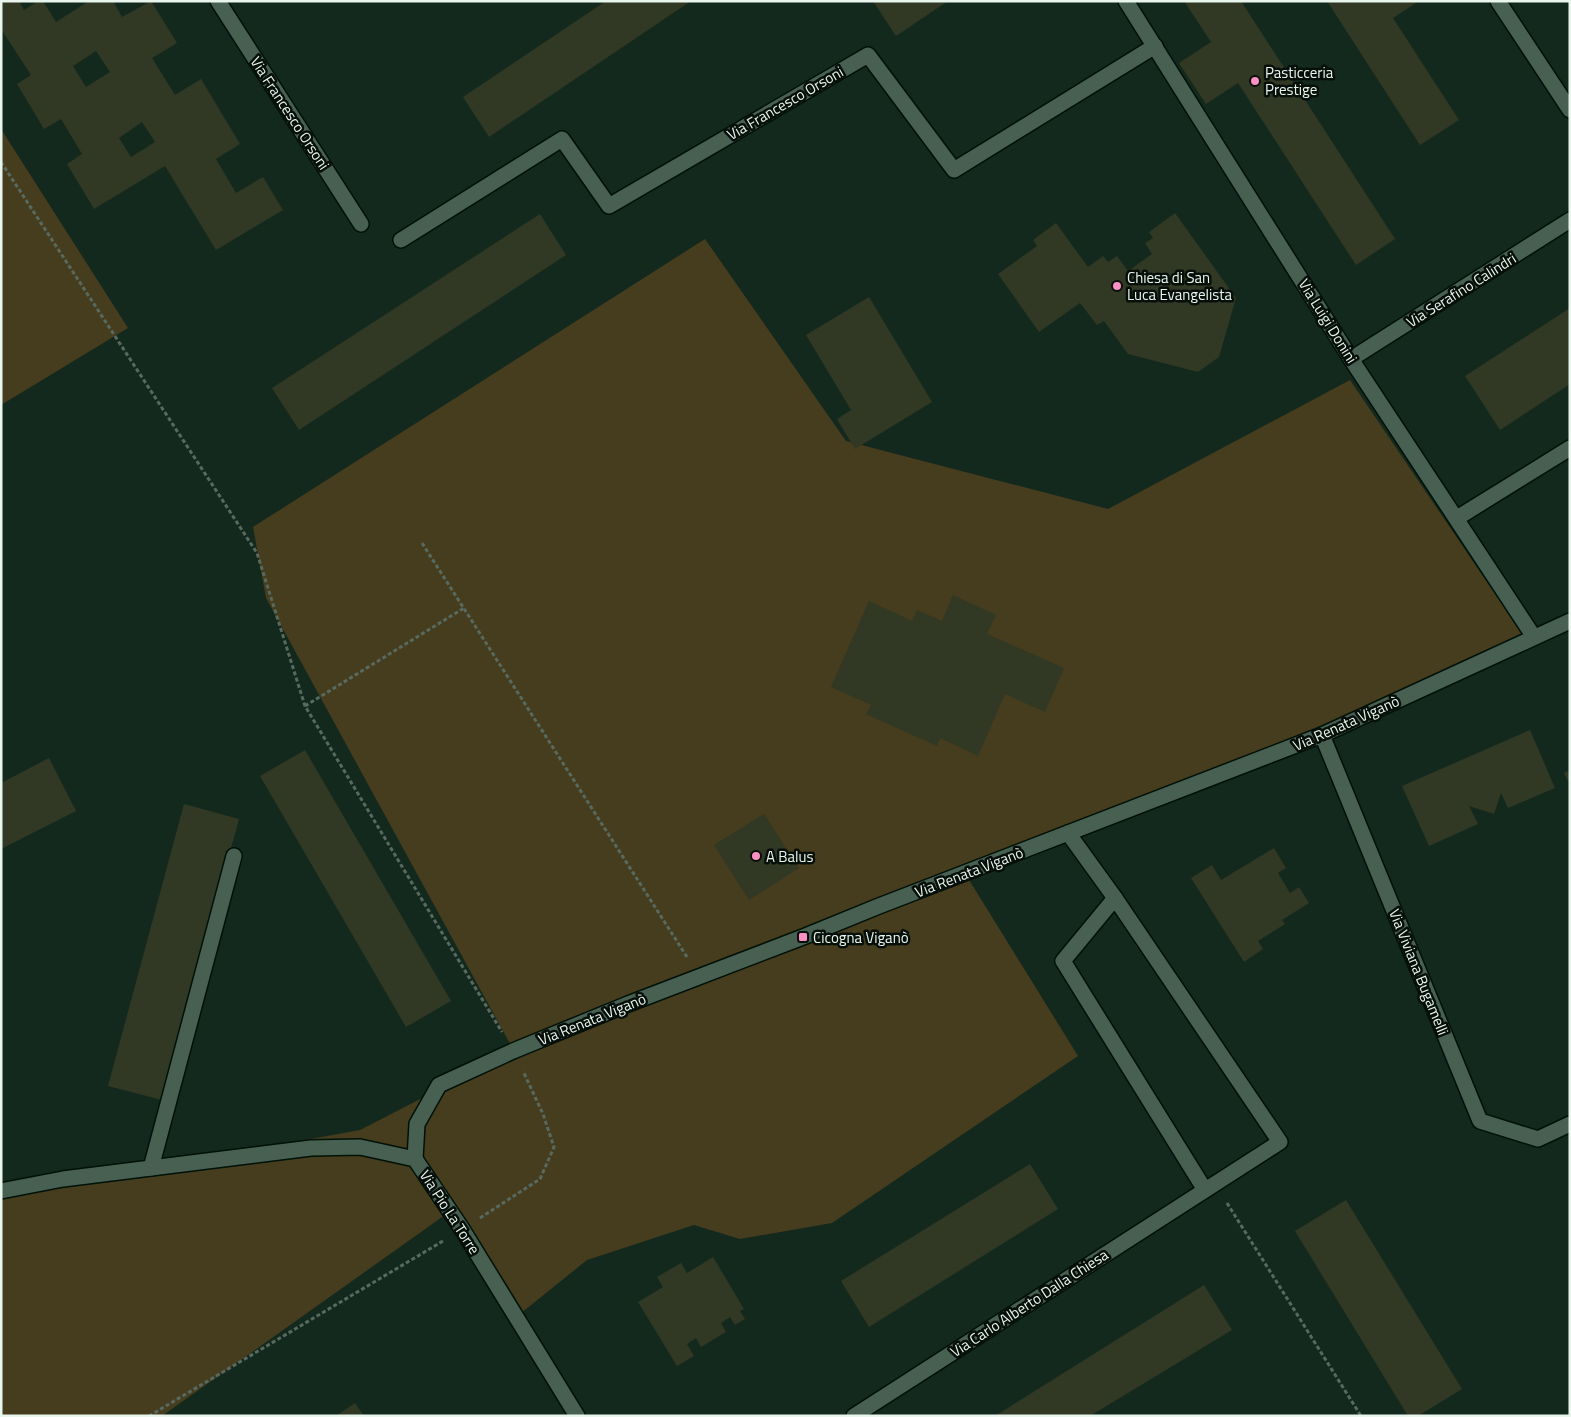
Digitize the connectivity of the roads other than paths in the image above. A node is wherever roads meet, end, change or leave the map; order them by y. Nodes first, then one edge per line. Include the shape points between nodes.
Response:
1 (218, 1) edge
2 (1126, 1) edge
3 (1498, 1) edge
4 (1155, 46) junction
5 (1570, 110) edge
6 (1570, 220) edge
7 (361, 224) dead end
8 (401, 240) dead end
9 (1351, 359) junction
10 (1570, 448) edge
11 (1456, 518) junction
12 (1570, 621) edge
13 (1534, 637) junction
14 (1322, 735) junction
15 (1068, 833) junction
16 (234, 856) dead end
17 (1115, 898) junction
18 (1570, 1124) edge
19 (415, 1159) junction
20 (151, 1168) junction
21 (1210, 1187) junction
22 (1, 1191) edge
23 (577, 1416) edge
24 (854, 1416) edge

1 - 7 street, Via Francesco Orsoni
2 - 4 street, Via Luigi Donini
3 - 5 street
4 - 8 street, Via Francesco Orsoni via 954,170 868,55 608,206 562,139
4 - 9 street, Via Luigi Donini
6 - 9 street, Via Serafino Calindri
9 - 11 street, Via Luigi Donini
10 - 11 street
11 - 13 street, Via Luigi Donini
12 - 13 street, Via Renata Viganò
13 - 14 street, Via Renata Viganò
14 - 15 street, Via Renata Viganò
14 - 18 street, Via Viviana Bugamelli via 1480,1121 1538,1139
15 - 17 street, Via Carlo Alberto Dalla Chiesa
15 - 19 street, Via Renata Viganò via 628,1004 439,1085 417,1124
16 - 20 street
17 - 21 street via 1063,960
17 - 21 street, Via Carlo Alberto Dalla Chiesa via 1280,1142
19 - 20 street, Via Pio La Torre via 360,1147 311,1148
19 - 23 street, Via Pio La Torre
20 - 22 street, Via Pio La Torre via 62,1179
21 - 24 street, Via Carlo Alberto Dalla Chiesa

